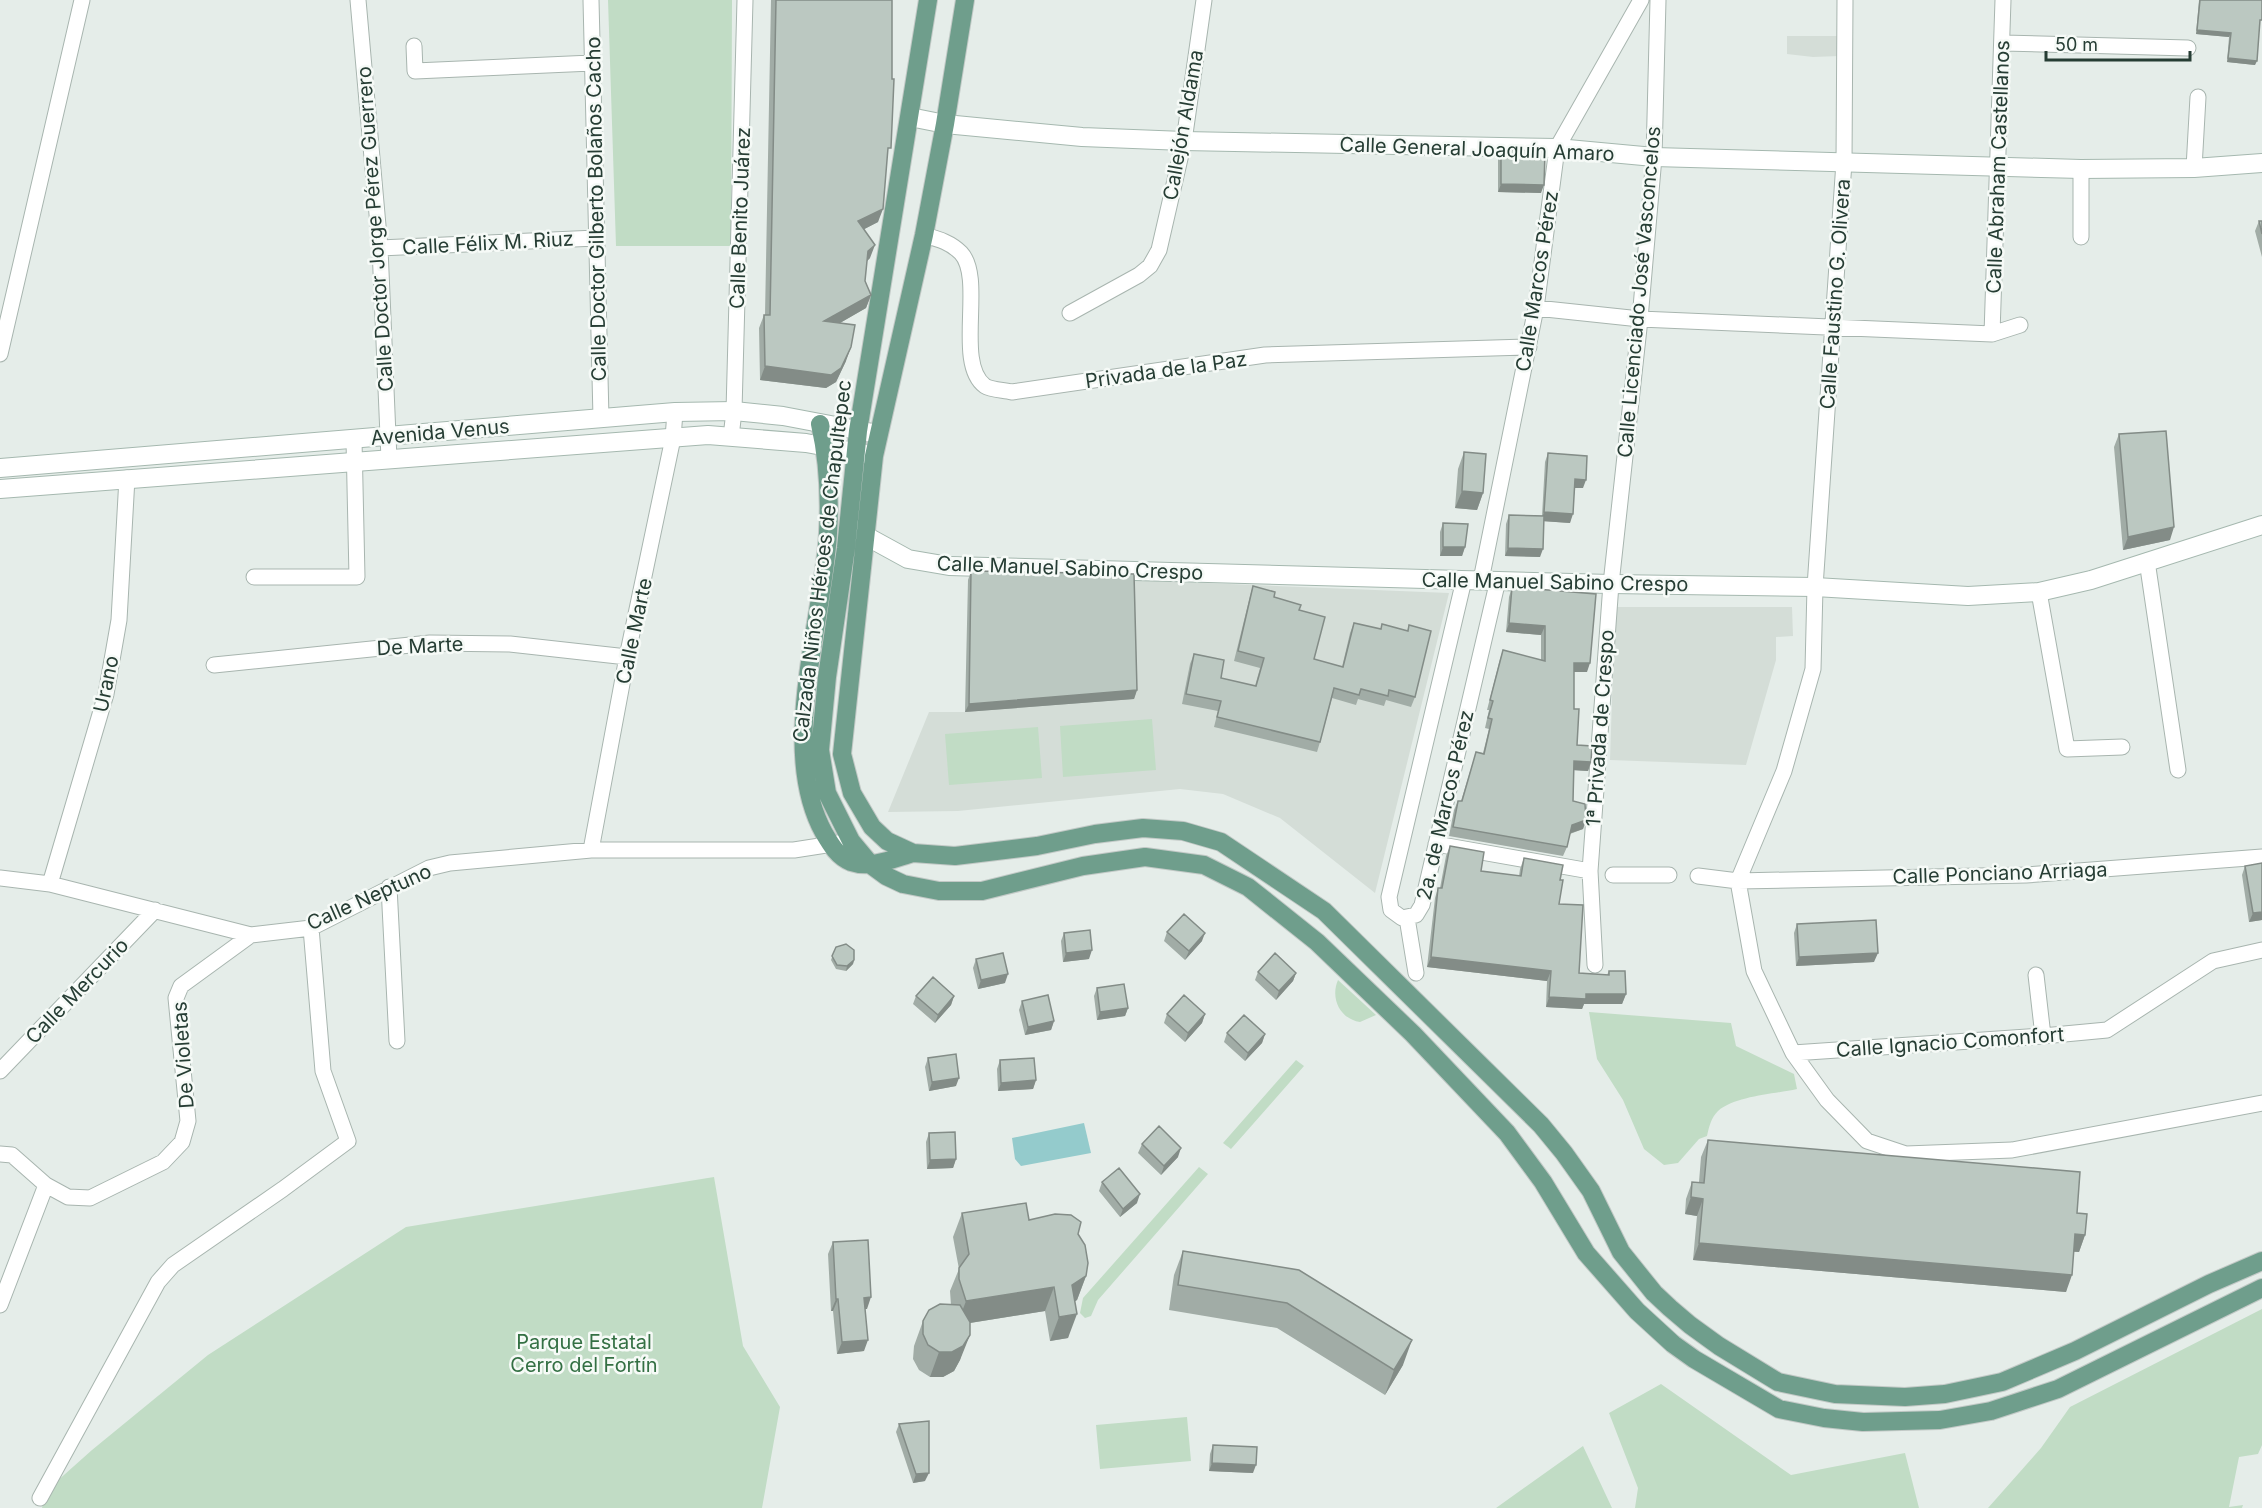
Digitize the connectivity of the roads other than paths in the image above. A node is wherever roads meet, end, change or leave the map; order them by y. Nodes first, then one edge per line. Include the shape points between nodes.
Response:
1 (82, 0) edge
2 (358, 0) edge
3 (591, 0) edge
4 (746, 0) edge
5 (928, 0) edge
6 (965, 0) edge
7 (1204, 0) edge
8 (1641, 0) edge
9 (1658, 0) edge
10 (1845, 0) edge
11 (2003, 0) edge
12 (2003, 43) junction
13 (414, 46) dead end
14 (2188, 48) dead end
15 (592, 63) junction
16 (2198, 97) dead end
17 (910, 117) junction
18 (945, 124) junction
19 (1176, 141) junction
20 (1557, 148) junction
21 (1654, 157) junction
22 (1844, 162) junction
23 (2262, 163) edge
24 (1998, 165) junction
25 (2081, 168) junction
26 (2194, 168) junction
27 (924, 235) junction
28 (2081, 237) dead end
29 (596, 238) junction
30 (380, 249) junction
31 (1536, 308) junction
32 (1070, 313) dead end
33 (1640, 319) junction
34 (2020, 325) dead end
35 (1832, 326) junction
36 (1992, 334) junction
37 (1529, 347) junction
38 (0, 354) edge
39 (734, 411) junction
40 (675, 412) junction
41 (601, 418) junction
42 (820, 424) junction
43 (858, 431) junction
44 (878, 434) junction
45 (388, 436) junction
46 (731, 437) junction
47 (673, 438) junction
48 (354, 440) junction
49 (825, 447) junction
50 (855, 452) junction
51 (874, 456) junction
52 (389, 459) junction
53 (355, 461) junction
54 (0, 468) edge
55 (127, 478) junction
56 (0, 489) edge
57 (848, 525) junction
58 (2262, 525) edge
59 (865, 537) junction
60 (2147, 561) junction
61 (254, 577) dead end
62 (1481, 580) junction
63 (1611, 584) junction
64 (1815, 587) junction
65 (2039, 592) junction
66 (627, 657) junction
67 (214, 665) dead end
68 (2122, 747) dead end
69 (2178, 770) dead end
70 (851, 841) junction
71 (1436, 844) junction
72 (831, 845) junction
73 (591, 850) junction
74 (913, 853) junction
75 (2262, 857) edge
76 (871, 865) junction
77 (1590, 872) junction
78 (1613, 875) dead end
79 (1675, 875) dead end
80 (1698, 876) dead end
81 (0, 878) edge
82 (1738, 881) junction
83 (50, 884) junction
84 (389, 887) junction
85 (155, 910) junction
86 (1407, 918) junction
87 (311, 928) junction
88 (252, 935) junction
89 (2262, 950) edge
90 (1595, 965) dead end
91 (1416, 973) dead end
92 (2036, 975) dead end
93 (2043, 1036) junction
94 (398, 1041) dead end
95 (1793, 1053) junction
96 (1, 1069) edge
97 (2262, 1103) edge
98 (0, 1154) edge
99 (46, 1185) junction
100 (2262, 1261) edge
101 (2262, 1288) edge
102 (0, 1305) edge
103 (40, 1498) dead end

1 - 38 street
2 - 30 street, Calle Doctor Jorge Pérez Guerrero
3 - 15 street, Calle Doctor Gilberto Bolaños Cacho
4 - 39 street, Calle Benito Juárez
5 - 17 main road, Calzada Niños Héroes de Chapultepec
6 - 18 main road, Calzada Niños Héroes de Chapultepec
7 - 19 street, Callejón Aldama
8 - 20 street, Calle Marcos Pérez
9 - 21 street, Calle Licenciado José Vasconcelos
10 - 22 street, Calle Faustino G. Olivera
11 - 12 street, Calle Abraham Castellanos
12 - 14 street
12 - 24 street, Calle Abraham Castellanos
13 - 15 street via 416,71
15 - 29 street, Calle Doctor Gilberto Bolaños Cacho
16 - 26 street
17 - 18 street, Calle General Joaquín Amaro
17 - 43 main road, Calzada Niños Héroes de Chapultepec
18 - 19 street, Calle General Joaquín Amaro
18 - 27 main road, Calzada Niños Héroes de Chapultepec
19 - 20 street, Calle General Joaquín Amaro
19 - 32 street, Callejón Aldama via 1159,250 1150,267
20 - 21 street, Calle General Joaquín Amaro
20 - 31 street, Calle Marcos Pérez
21 - 22 street, Calle General Joaquín Amaro
21 - 33 street, Calle Licenciado José Vasconcelos
22 - 24 street, Calle General Joaquín Amaro
22 - 35 street, Calle Faustino G. Olivera
23 - 26 street, Calle General Joaquín Amaro
24 - 25 street, Calle General Joaquín Amaro
24 - 36 street, Calle Abraham Castellanos
25 - 26 street, Calle General Joaquín Amaro
25 - 28 street
27 - 37 street, Privada de la Paz via 947,242 962,254 969,273 975,375 986,387 1012,392 1265,355
27 - 44 main road, Calzada Niños Héroes de Chapultepec
29 - 30 street, Calle Félix M. Riuz
29 - 41 street, Calle Doctor Gilberto Bolaños Cacho
30 - 45 street, Calle Doctor Jorge Pérez Guerrero
31 - 33 street
31 - 37 street, Calle Marcos Pérez
33 - 35 street
33 - 63 street, Calle Licenciado José Vasconcelos
34 - 36 street
35 - 36 street
35 - 64 street, Calle Faustino G. Olivera
37 - 62 street, Calle Marcos Pérez
39 - 40 street, Avenida Venus
39 - 42 street, Avenida Venus
39 - 46 street, Calle Benito Juárez
40 - 41 street, Avenida Venus
40 - 47 street, Calle Marte
41 - 45 street, Avenida Venus
42 - 43 street, Avenida Venus
42 - 49 main road
43 - 44 street, Avenida Venus
43 - 50 main road, Calzada Niños Héroes de Chapultepec
44 - 51 main road, Calzada Niños Héroes de Chapultepec
45 - 48 street, Avenida Venus
45 - 52 street, Calle Doctor Jorge Pérez Guerrero
46 - 47 street, Avenida Venus
46 - 49 street, Avenida Venus
47 - 52 street, Avenida Venus
47 - 66 street, Calle Marte
48 - 53 street
48 - 54 street, Avenida Venus
49 - 50 street, Avenida Venus
49 - 72 main road via 828,533 803,736 806,781 818,822
50 - 51 street, Avenida Venus
50 - 57 main road, Calzada Niños Héroes de Chapultepec
51 - 59 main road, Calzada Niños Héroes de Chapultepec
52 - 53 street, Avenida Venus
53 - 55 street, Avenida Venus
53 - 61 street via 357,577
55 - 56 street, Avenida Venus
55 - 83 street, Urano via 119,620 106,694
57 - 59 street, Calle Manuel Sabino Crespo
57 - 70 main road, Calzada Niños Héroes de Chapultepec via 820,750 827,793
58 - 60 street, Calle Manuel Sabino Crespo
59 - 62 street, Calle Manuel Sabino Crespo via 908,559 949,566
59 - 74 main road, Calzada Niños Héroes de Chapultepec via 842,754 852,793 872,827 887,841
60 - 65 street, Calle Manuel Sabino Crespo
60 - 69 street
62 - 63 street, Calle Manuel Sabino Crespo
62 - 71 street, 2a. de Marcos Pérez
62 - 86 street, 2a. de Marcos Pérez via 1389,897 1393,914
63 - 64 street, Calle Manuel Sabino Crespo
63 - 77 street, 1ª Privada de Crespo
64 - 65 street, Calle Manuel Sabino Crespo via 1968,596
64 - 82 street, Calle Faustino G. Olivera via 1813,669 1784,771
65 - 68 street via 2067,749
66 - 67 street, De Marte via 510,644 430,643
66 - 73 street, Calle Marte
70 - 72 street, Calle Neptuno
70 - 76 main road, Calzada Niños Héroes de Chapultepec
71 - 77 street
71 - 86 street, 2a. de Marcos Pérez via 1420,909
72 - 73 street, Calle Neptuno via 794,850
72 - 76 main road via 852,863
73 - 84 street, Calle Neptuno via 450,863 429,868
74 - 76 main road
74 - 100 main road, Calzada Niños Héroes de Chapultepec via 955,856 1143,828 1183,831 1221,842 1323,911 1541,1125 1591,1191 1621,1252 1654,1293 1690,1325 1778,1382 1835,1394 1905,1397 1945,1394 2002,1382
75 - 82 street, Calle Ponciano Arriaga via 2026,875
76 - 101 main road, Calzada Niños Héroes de Chapultepec via 903,884 939,891 982,891 1083,866 1145,858 1204,865 1248,887 1333,958 1413,1034 1507,1133 1543,1182 1586,1253 1637,1311 1694,1359 1779,1409 1824,1418 1904,1422 1966,1416 2018,1404 2058,1389
77 - 90 street, 1ª Privada de Crespo
78 - 79 street
80 - 82 street, Calle Ponciano Arriaga
81 - 83 street, Calle Neptuno
82 - 95 street via 1754,971
83 - 85 street, Calle Neptuno
84 - 87 street, Calle Neptuno
84 - 94 street
85 - 88 street, Calle Neptuno
85 - 96 street, Calle Mercurio
86 - 91 street
87 - 88 street, Calle Neptuno
87 - 103 street via 323,1071 348,1141 173,1265 158,1282
88 - 99 street, De Violetas via 181,986 176,998 188,1121 182,1142 163,1162 90,1198 68,1197
89 - 93 street, Calle Ignacio Comonfort via 2213,961 2107,1030
92 - 93 street
93 - 95 street, Calle Ignacio Comonfort
95 - 97 street via 1827,1100 1867,1141 1906,1154 2012,1150
98 - 99 street, De Violetas via 12,1155
99 - 102 street

